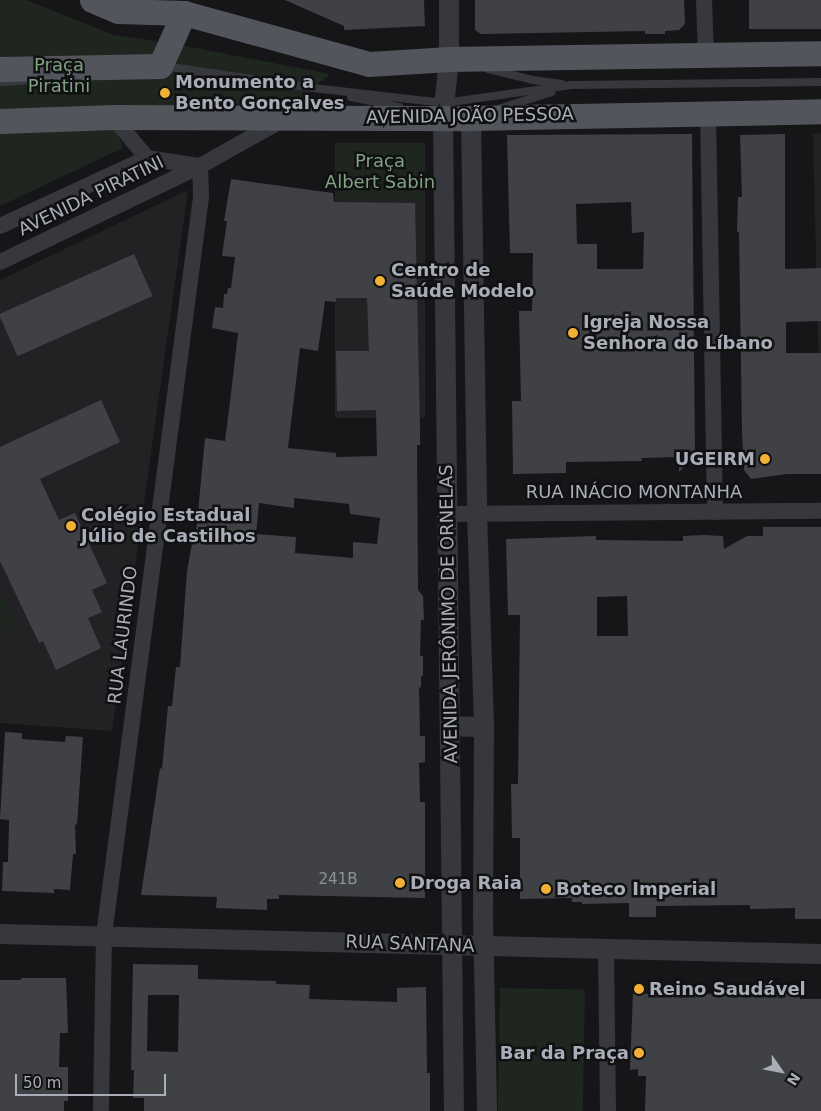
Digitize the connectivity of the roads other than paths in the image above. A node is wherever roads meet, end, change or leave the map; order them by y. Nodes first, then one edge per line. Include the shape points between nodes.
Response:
1 (92, 0) edge
2 (449, 0) edge
3 (704, 0) edge
4 (171, 5) edge
5 (821, 53) edge
6 (706, 55) junction
7 (449, 59) junction
8 (160, 66) junction
9 (0, 69) edge
10 (76, 77) dead end
11 (67, 78) dead end
12 (0, 82) edge
13 (821, 82) edge
14 (572, 85) junction
15 (313, 88) junction
16 (444, 110) junction
17 (821, 111) edge
18 (708, 112) junction
19 (113, 117) junction
20 (285, 118) junction
21 (471, 118) junction
22 (0, 121) edge
23 (147, 158) junction
24 (200, 166) junction
25 (0, 226) edge
26 (0, 262) edge
27 (445, 308) junction
28 (473, 308) junction
29 (821, 511) edge
30 (716, 512) junction
31 (477, 513) junction
32 (447, 514) junction
33 (450, 726) junction
34 (484, 727) junction
35 (0, 934) edge
36 (104, 935) junction
37 (452, 946) junction
38 (484, 946) junction
39 (606, 949) junction
40 (821, 954) edge
41 (101, 1111) edge
42 (454, 1111) edge
43 (487, 1111) edge
44 (608, 1111) edge

1 - 4 main road via 118,11
2 - 7 street, AVENIDA JERÔNIMO DE ORNELAS
3 - 6 street
4 - 7 main road via 369,64
4 - 8 main road
5 - 6 main road
6 - 7 main road
7 - 14 lane via 533,80
7 - 16 street, AVENIDA JERÔNIMO DE ORNELAS
8 - 9 main road
8 - 10 lane
8 - 15 lane
11 - 12 lane
13 - 14 lane
14 - 16 lane
14 - 21 lane
15 - 16 lane
15 - 16 lane
16 - 20 main road, AVENIDA JOÃO PESSOA
16 - 21 main road, AVENIDA JOÃO PESSOA
16 - 27 street, AVENIDA JERÔNIMO DE ORNELAS
17 - 18 main road, AVENIDA JOÃO PESSOA
18 - 21 main road, AVENIDA JOÃO PESSOA
18 - 30 street
19 - 20 main road, AVENIDA JOÃO PESSOA
19 - 22 main road, AVENIDA JOÃO PESSOA
19 - 23 street, AVENIDA PIRATINI
20 - 24 street, AVENIDA PIRATINI
21 - 28 street, AVENIDA JERÔNIMO DE ORNELAS
23 - 24 street, AVENIDA PIRATINI
23 - 25 street, AVENIDA PIRATINI
24 - 26 street, AVENIDA PIRATINI
24 - 36 street, RUA LAURINDO via 201,197
27 - 28 street
27 - 32 street, AVENIDA JERÔNIMO DE ORNELAS
28 - 31 street, AVENIDA JERÔNIMO DE ORNELAS
29 - 30 street, RUA INÁCIO MONTANHA
30 - 31 street, RUA INÁCIO MONTANHA
31 - 32 street, RUA INÁCIO MONTANHA
31 - 34 street, AVENIDA JERÔNIMO DE ORNELAS
32 - 33 street, AVENIDA JERÔNIMO DE ORNELAS
33 - 34 street
33 - 37 street, AVENIDA JERÔNIMO DE ORNELAS
34 - 38 street, AVENIDA JERÔNIMO DE ORNELAS
35 - 36 street, RUA SANTANA
36 - 37 street, RUA SANTANA
36 - 41 street, RUA LAURINDO
37 - 38 street, RUA SANTANA
37 - 42 street, AVENIDA JERÔNIMO DE ORNELAS
38 - 39 street, RUA SANTANA
38 - 43 street, AVENIDA JERÔNIMO DE ORNELAS
39 - 40 street, RUA SANTANA
39 - 44 street

